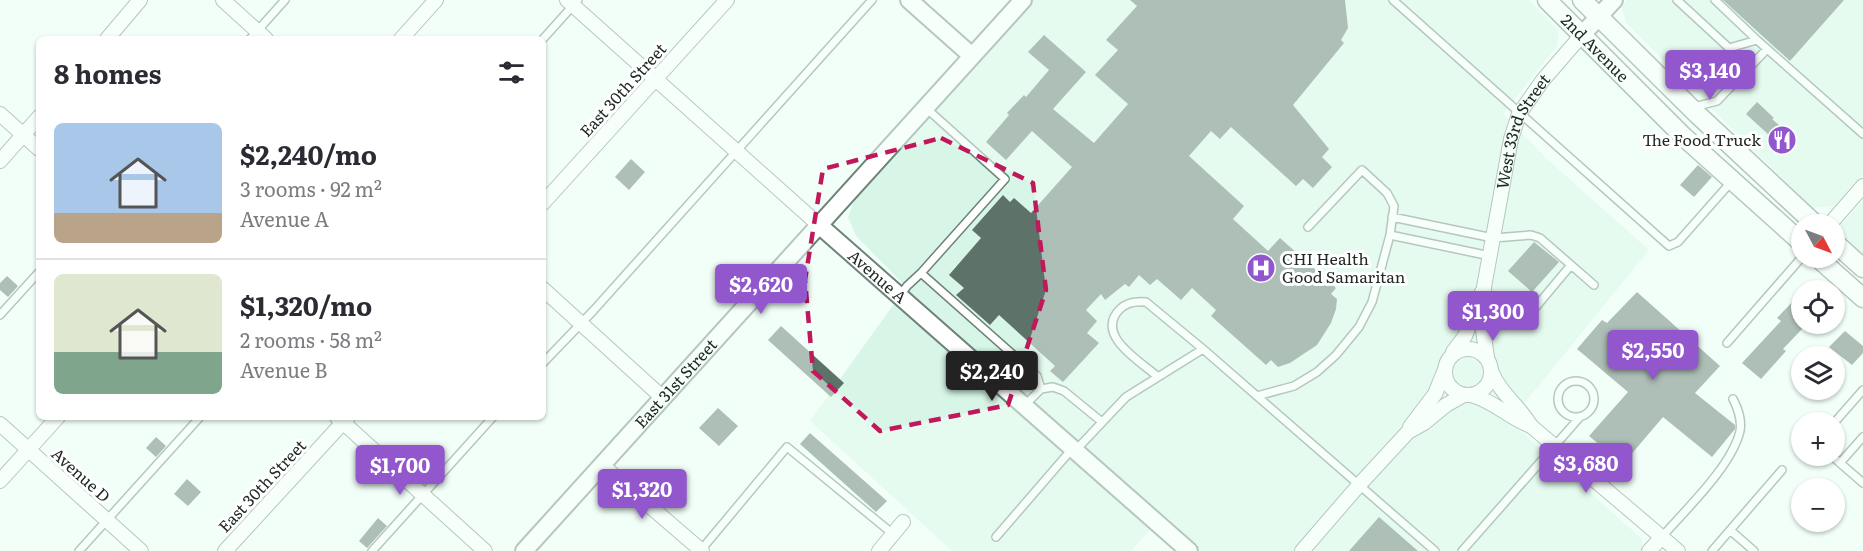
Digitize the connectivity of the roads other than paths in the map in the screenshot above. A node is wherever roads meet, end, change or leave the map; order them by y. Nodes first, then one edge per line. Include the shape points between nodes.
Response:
1 (140, 0) edge
2 (223, 0) edge
3 (285, 0) edge
4 (436, 0) edge
5 (727, 0) edge
6 (872, 0) edge
7 (909, 0) edge
8 (1023, 0) edge
9 (1393, 0) edge
10 (1547, 0) edge
11 (1582, 0) edge
12 (1614, 0) edge
13 (1677, 0) edge
14 (1715, 0) edge
15 (573, 2) edge
16 (1598, 17) junction
17 (109, 36) edge
18 (258, 36) edge
19 (404, 36) edge
20 (545, 36) edge
21 (1581, 36) junction
22 (1757, 40) junction
23 (1767, 49) junction
24 (972, 56) junction
25 (655, 79) junction
26 (926, 108) junction
27 (1691, 108) junction
28 (0, 114) edge
29 (1519, 114) junction
30 (36, 120) edge
31 (1863, 134) edge
32 (23, 135) junction
33 (36, 146) edge
34 (737, 152) junction
35 (0, 161) edge
36 (1732, 181) junction
37 (1863, 186) edge
38 (546, 200) edge
39 (1804, 214) edge
40 (1839, 214) edge
41 (1392, 217) junction
42 (819, 225) junction
43 (1308, 227) dead end
44 (1791, 233) edge
45 (1390, 235) junction
46 (1493, 238) junction
47 (1845, 252) edge
48 (1490, 256) junction
49 (1571, 265) junction
50 (1792, 268) edge
51 (1829, 268) edge
52 (1863, 268) edge
53 (921, 273) junction
54 (36, 275) edge
55 (1594, 285) dead end
56 (1484, 287) junction
57 (546, 292) edge
58 (899, 297) junction
59 (1863, 298) edge
60 (1530, 314) dead end
61 (0, 315) edge
62 (581, 324) junction
63 (1727, 343) dead end
64 (1203, 349) junction
65 (1452, 354) junction
66 (546, 360) edge
67 (1489, 364) junction
68 (1444, 372) junction
69 (1158, 377) junction
70 (1041, 389) junction
71 (1863, 390) edge
72 (1467, 395) junction
73 (1257, 396) junction
74 (663, 398) junction
75 (1733, 399) dead end
76 (1023, 406) junction
77 (1844, 412) edge
78 (1580, 417) junction
79 (55, 420) edge
80 (197, 420) edge
81 (341, 420) edge
82 (343, 420) edge
83 (490, 420) edge
84 (1102, 422) junction
85 (0, 424) edge
86 (1531, 426) junction
87 (1408, 432) junction
88 (1863, 437) edge
89 (1554, 446) junction
90 (28, 450) junction
91 (1074, 450) junction
92 (1845, 457) edge
93 (602, 465) junction
94 (1843, 466) edge
95 (1782, 470) dead end
96 (0, 481) edge
97 (1863, 483) edge
98 (1359, 485) junction
99 (423, 495) junction
100 (107, 520) junction
101 (903, 522) dead end
102 (1730, 530) junction
103 (892, 534) junction
104 (996, 537) dead end
105 (1662, 537) junction
106 (702, 550) edge
107 (79, 551) edge
108 (141, 551) edge
109 (225, 551) edge
110 (372, 551) edge
111 (485, 551) edge
112 (525, 551) edge
113 (879, 551) edge
114 (1189, 551) edge
115 (1302, 551) edge
116 (1435, 551) edge
117 (1462, 551) edge
118 (1649, 551) edge
119 (1678, 551) edge
120 (1712, 551) edge
121 (1754, 551) edge

1 - 17 street
2 - 18 street
3 - 18 lane
4 - 19 street
5 - 25 street, East 30th Street
6 - 34 lane
7 - 24 street
8 - 24 street, East 31st Street
9 - 29 lane
10 - 21 main road, 2nd Avenue
11 - 16 main road, 2nd Avenue
12 - 16 street, West 33rd Street
13 - 22 lane via 1729,48
14 - 22 lane
15 - 20 lane
15 - 25 street, Avenue A
16 - 21 street, West 33rd Street
16 - 27 main road, 2nd Avenue
21 - 29 street, West 33rd Street
21 - 36 main road, 2nd Avenue
22 - 23 lane
23 - 27 lane via 1717,101
23 - 31 lane
24 - 26 street, East 31st Street
25 - 34 street, Avenue A
25 - 38 street, East 30th Street
26 - 42 street, East 31st Street
26 - 53 lane via 1005,179
27 - 39 main road, 2nd Avenue
28 - 32 street
29 - 36 lane via 1669,246 1678,242
29 - 46 street, West 33rd Street
30 - 32 street
32 - 33 street
32 - 35 street
34 - 42 street, Avenue A
34 - 62 lane
36 - 44 main road, 2nd Avenue
37 - 40 street
41 - 43 lane via 1394,206 1387,193 1362,170
41 - 45 lane
41 - 46 lane
42 - 58 street, Avenue A
42 - 74 street, East 31st Street
45 - 48 lane
45 - 73 lane via 1372,302 1342,348 1317,372 1294,386
46 - 48 street, West 33rd Street
46 - 49 lane via 1540,238
47 - 52 main road
48 - 56 street, West 33rd Street
49 - 55 lane
49 - 60 lane
50 - 63 lane
51 - 59 main road
53 - 58 lane
53 - 70 lane via 1037,376
54 - 61 lane
56 - 65 street, West 33rd Street via 1465,336
56 - 67 street, West 33rd Street via 1483,330
57 - 62 street
58 - 76 street, Avenue A
62 - 66 lane
62 - 74 street
64 - 69 lane
64 - 69 lane via 1146,302 1137,301 1121,308 1110,323 1112,331 1122,346
64 - 73 lane
65 - 67 street via 1470,348 1479,351
65 - 68 street
67 - 72 street via 1487,385 1480,392
67 - 86 street via 1500,388
68 - 72 street via 1452,390
68 - 87 street via 1435,394
69 - 84 lane via 1126,397
70 - 76 lane
70 - 84 lane via 1053,387 1064,391
71 - 77 lane
72 - 86 street via 1491,402 1515,420
72 - 87 street
73 - 98 lane
74 - 93 street, East 31st Street
75 - 105 lane via 1740,414 1740,429 1733,450
76 - 91 street, Avenue A
78 - 78 lane via 1590,411 1594,395 1587,385 1577,381 1562,388 1559,394 1560,406 1568,415
78 - 89 lane
79 - 90 street
80 - 100 lane
81 - 109 street, East 30th Street
82 - 99 street
83 - 99 lane
84 - 91 lane
85 - 90 street, Avenue D
86 - 89 street
87 - 98 street
88 - 92 lane
89 - 105 street
89 - 117 lane
90 - 96 street
90 - 100 street, Avenue D
91 - 104 lane
91 - 114 street, Avenue A
93 - 106 street
93 - 112 street, East 31st Street
94 - 97 lane
95 - 102 lane
98 - 115 street
98 - 116 lane
99 - 110 lane
99 - 111 street
100 - 107 lane
100 - 108 street, Avenue D
101 - 103 street
102 - 120 lane
102 - 121 lane
103 - 106 lane via 787,447
103 - 113 street
105 - 118 street
105 - 119 street

